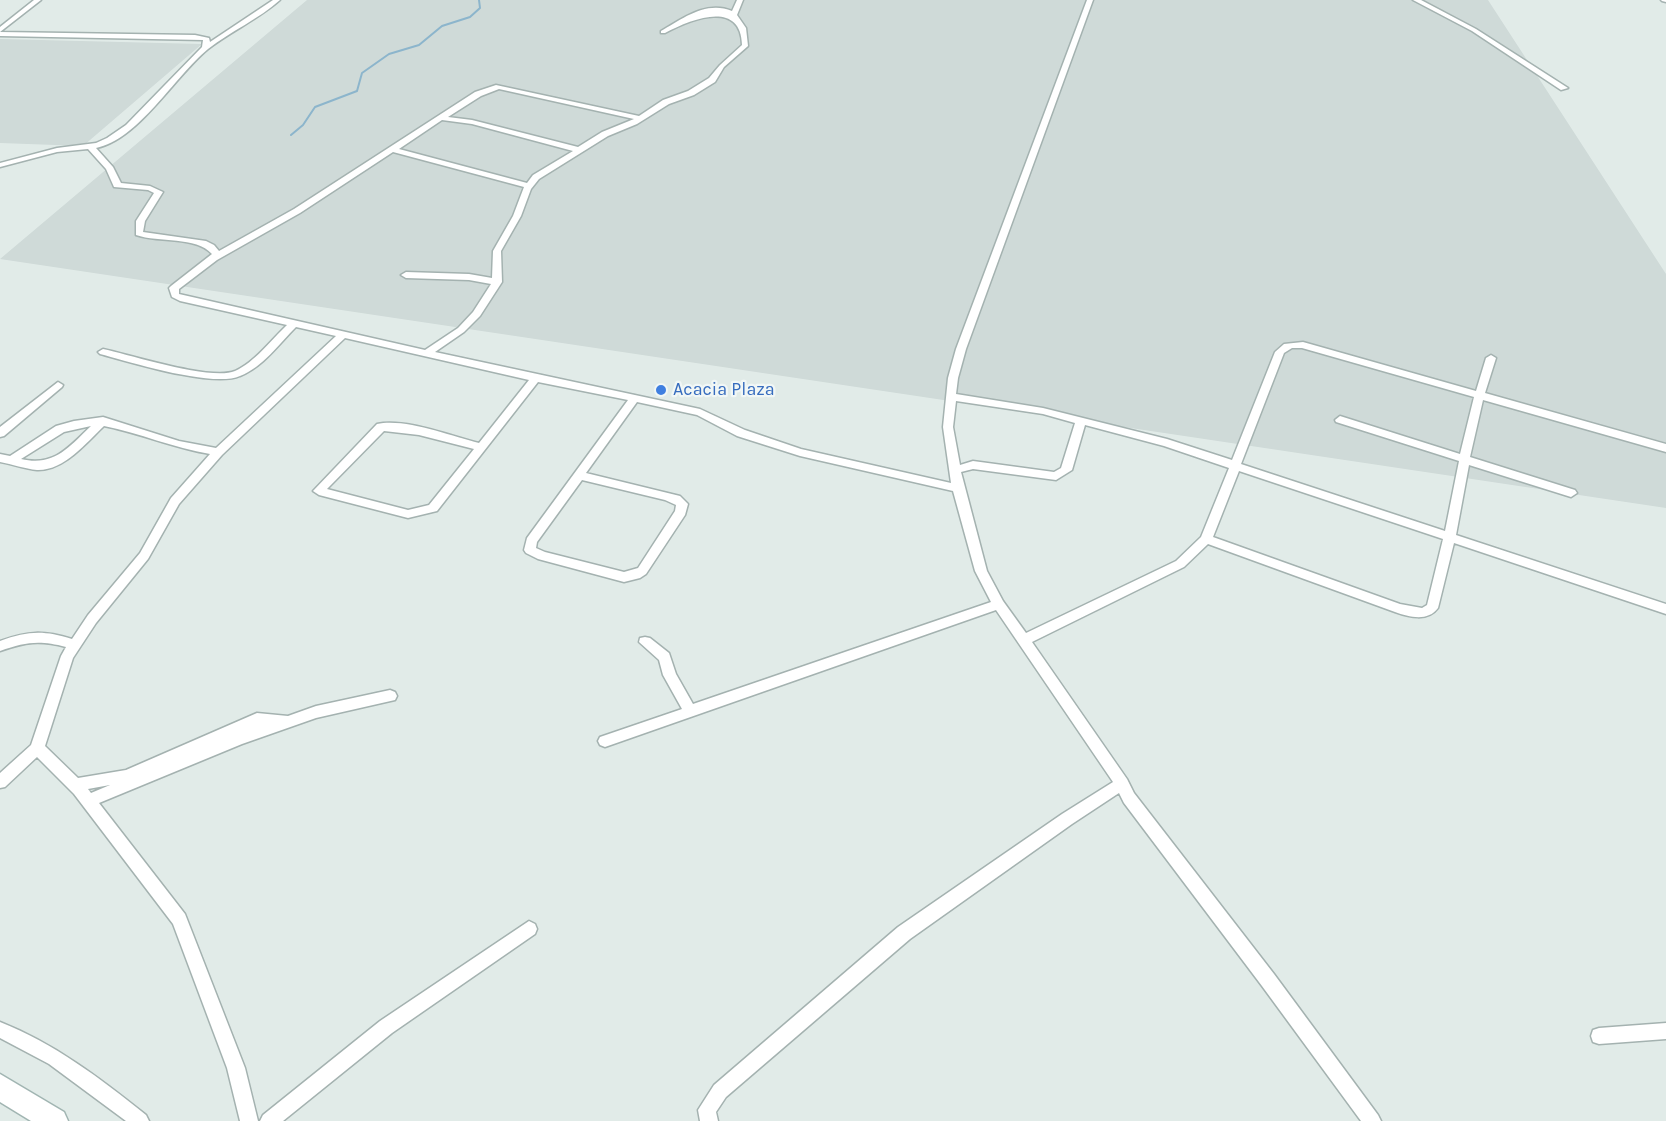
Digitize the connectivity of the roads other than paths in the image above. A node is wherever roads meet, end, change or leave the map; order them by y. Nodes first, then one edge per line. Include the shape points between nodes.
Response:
1 (38, 0) edge
2 (277, 0) edge
3 (740, 0) edge
4 (1090, 0) edge
5 (1416, 0) edge
6 (734, 14) junction
7 (0, 32) edge
8 (663, 32) dead end
9 (205, 48) junction
10 (1564, 88) dead end
11 (442, 118) junction
12 (640, 118) junction
13 (91, 147) junction
14 (394, 150) junction
15 (579, 150) junction
16 (0, 165) edge
17 (529, 186) junction
18 (214, 258) junction
19 (406, 275) dead end
20 (497, 282) junction
21 (294, 323) junction
22 (344, 334) junction
23 (103, 352) dead end
24 (427, 353) junction
25 (1491, 358) dead end
26 (536, 378) junction
27 (58, 384) dead end
28 (1478, 394) junction
29 (951, 397) junction
30 (634, 398) junction
31 (1340, 420) dead end
32 (1081, 421) junction
33 (103, 422) junction
34 (0, 433) edge
35 (481, 447) junction
36 (1666, 448) edge
37 (218, 452) junction
38 (0, 458) edge
39 (1464, 459) junction
40 (13, 460) junction
41 (1236, 466) junction
42 (955, 470) junction
43 (579, 475) junction
44 (958, 488) junction
45 (1571, 493) dead end
46 (1449, 536) junction
47 (1206, 539) junction
48 (999, 604) junction
49 (1666, 609) edge
50 (1023, 640) junction
51 (645, 642) dead end
52 (75, 645) junction
53 (0, 646) edge
54 (390, 696) dead end
55 (690, 711) junction
56 (293, 720) junction
57 (605, 741) dead end
58 (37, 748) junction
59 (0, 782) edge
60 (1122, 784) junction
61 (75, 785) junction
62 (88, 801) junction
63 (529, 929) dead end
64 (0, 1030) edge
65 (1666, 1031) edge
66 (1599, 1036) dead end
67 (0, 1087) edge
68 (55, 1121) edge
69 (140, 1121) edge
70 (249, 1121) edge
71 (269, 1121) edge
72 (709, 1121) edge
73 (1372, 1121) edge

1 - 7 street
2 - 9 street
3 - 6 street
4 - 29 street via 977,302 961,349
5 - 10 street via 1474,30
6 - 8 street via 717,9 704,11
6 - 12 street via 745,30 745,46 712,80
7 - 9 street via 195,37 207,39
9 - 13 street via 129,127
11 - 12 street via 485,90 499,87
11 - 14 street
11 - 15 street
12 - 15 street
13 - 16 street via 57,150
13 - 18 street via 116,178 117,185 159,192 139,220 139,233 165,240 202,242 215,250
14 - 17 street
14 - 18 street
15 - 17 street via 536,177
17 - 20 street via 518,216 496,251
18 - 21 street via 174,288 175,295
19 - 20 street
20 - 24 street via 477,314
21 - 22 street
21 - 23 street via 248,366 228,377 201,375
22 - 24 street
22 - 37 street
24 - 26 street
25 - 28 street
26 - 30 street
26 - 35 street
27 - 34 street
28 - 36 street
28 - 39 street
28 - 41 street via 1292,344 1280,352
29 - 32 street
29 - 42 street via 948,427
30 - 43 street
30 - 44 street via 700,412 741,433 800,452
31 - 39 street
32 - 41 street
32 - 42 street via 1066,470 1056,476 973,465
33 - 37 street via 174,444
33 - 40 street via 61,429
33 - 40 street via 53,463 39,467
35 - 35 street via 433,508 408,514 319,491 381,427 432,432
37 - 52 street via 175,501 144,556
38 - 40 street
39 - 45 street
39 - 46 street
41 - 46 street
41 - 47 street
42 - 44 street
43 - 43 street via 531,541 530,550 624,577 636,575 676,521 682,504 676,499
44 - 48 street via 981,571
46 - 47 street via 1432,608 1424,613 1362,597
46 - 49 street
47 - 50 street via 1180,564
48 - 50 street
48 - 55 street
50 - 60 street
51 - 55 street via 664,657
52 - 53 street via 28,636
52 - 58 street via 63,666
54 - 56 street
55 - 57 street
56 - 61 street via 257,719 127,776
56 - 62 street
58 - 59 street
58 - 61 street
60 - 72 street via 904,933 720,1091 707,1110
60 - 73 street
61 - 62 street
62 - 70 street via 179,919 236,1068
63 - 71 street via 386,1027
64 - 69 street via 25,1039
65 - 66 street
67 - 68 main road

